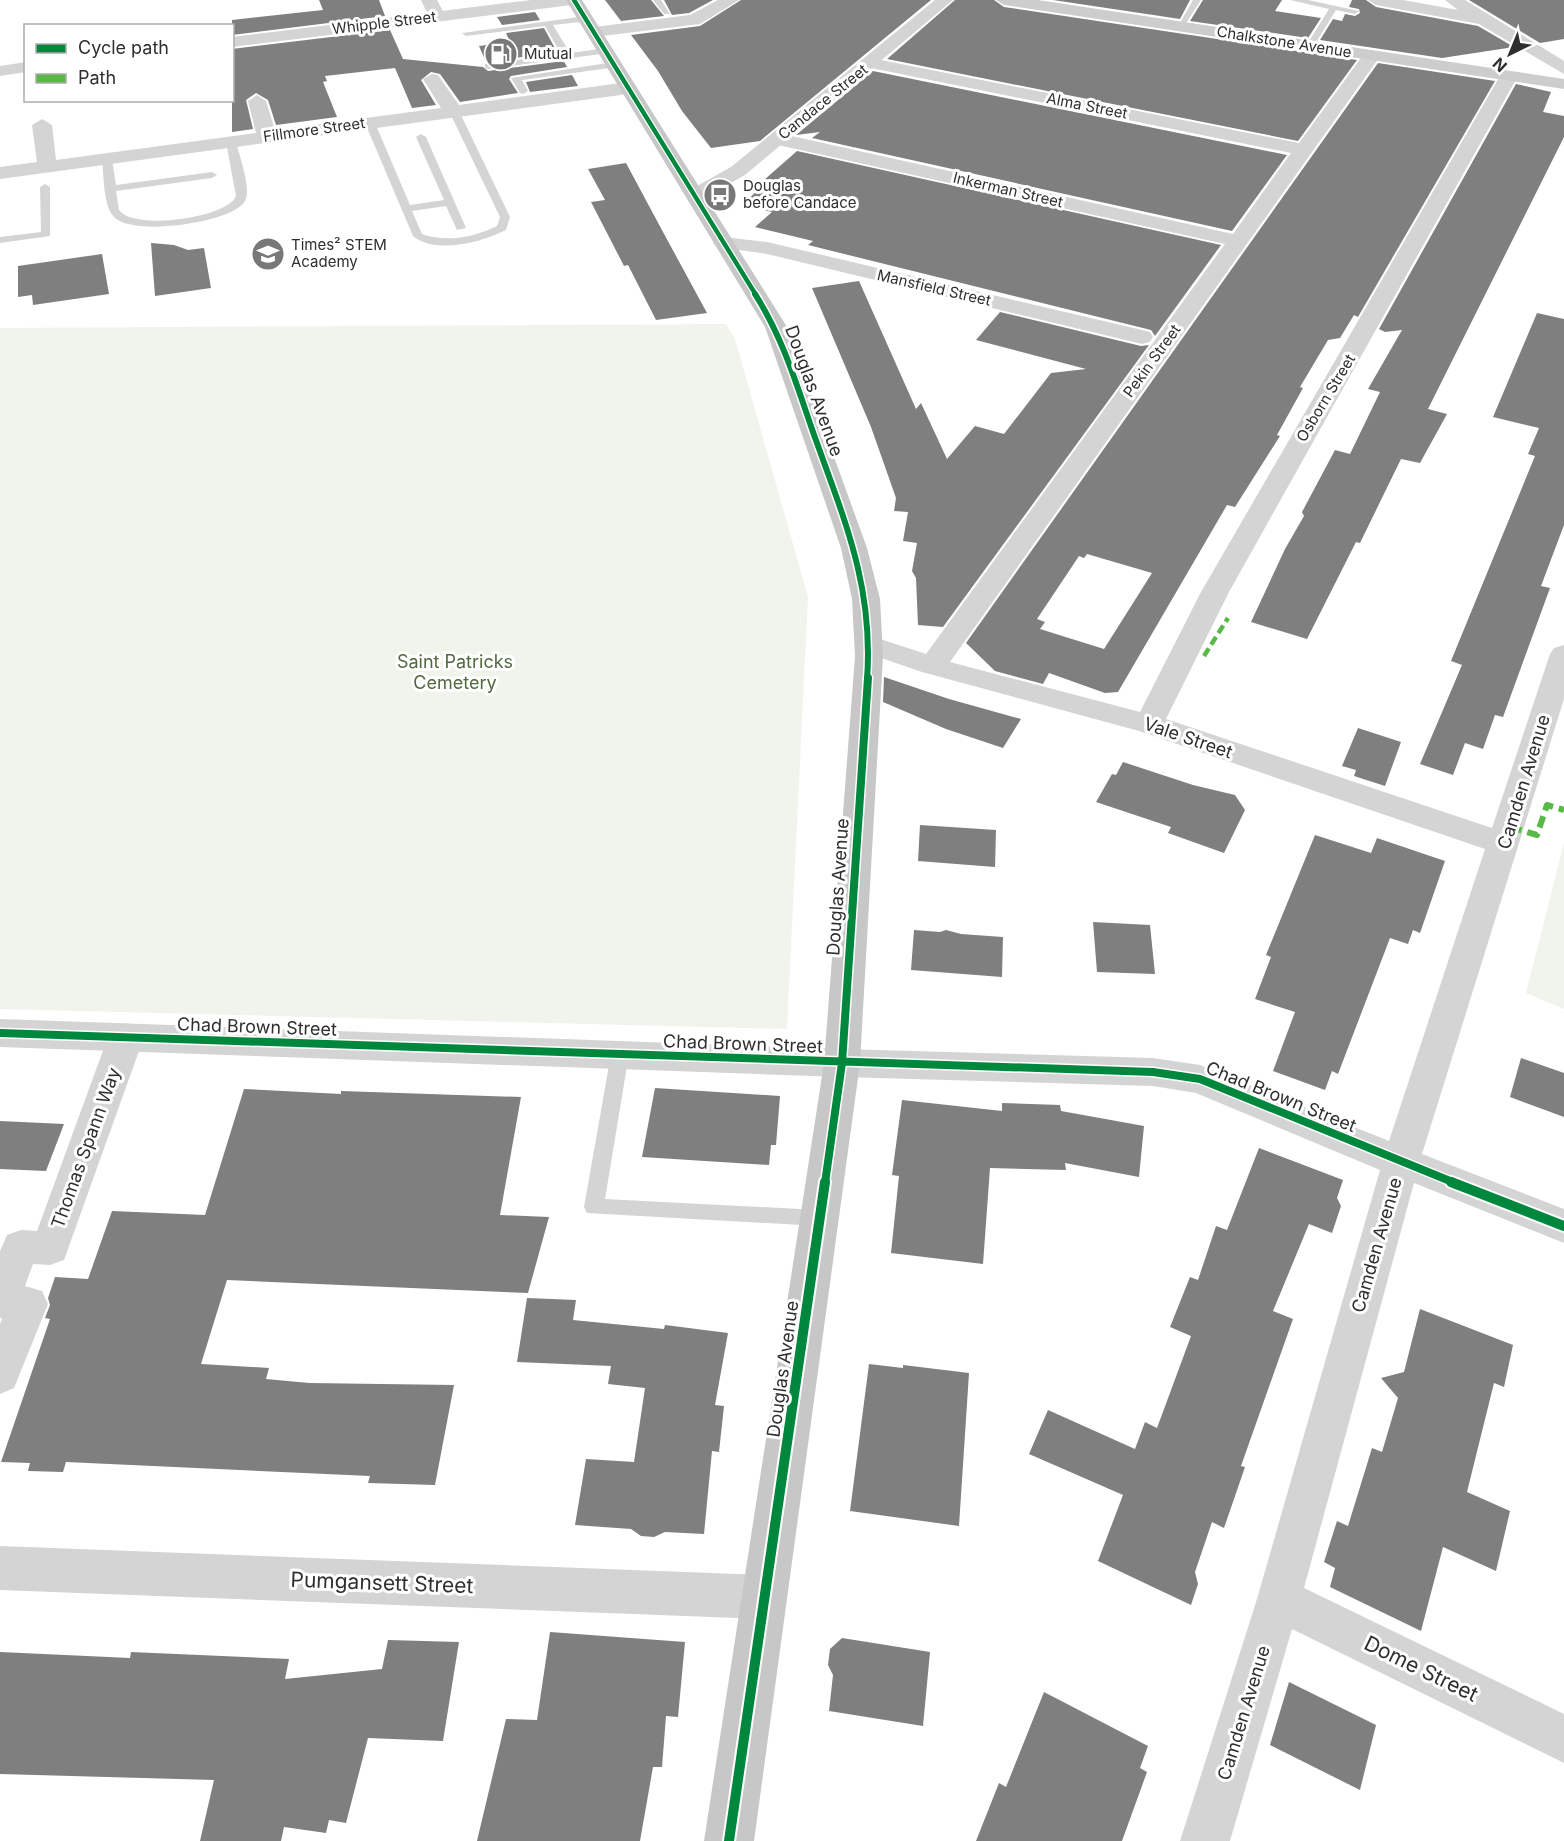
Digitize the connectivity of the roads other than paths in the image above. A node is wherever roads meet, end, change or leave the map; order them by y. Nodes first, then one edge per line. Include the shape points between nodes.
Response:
1 (429, 0) edge
2 (657, 0) edge
3 (731, 0) edge
4 (945, 0) edge
5 (1004, 0) edge
6 (1197, 0) edge
7 (1294, 0) edge
8 (1355, 0) edge
9 (1376, 0) edge
10 (1453, 0) edge
11 (522, 6) junction
12 (1334, 7) junction
13 (667, 12) dead end
14 (437, 17) junction
15 (1487, 21) junction
16 (548, 24) junction
17 (534, 25) junction
18 (1180, 26) junction
19 (520, 27) junction
20 (466, 33) dead end
21 (596, 36) edge
22 (234, 42) edge
23 (1310, 46) junction
24 (1372, 55) junction
25 (567, 56) junction
26 (552, 58) junction
27 (538, 60) junction
28 (871, 63) junction
29 (488, 66) dead end
30 (24, 67) edge
31 (1564, 69) edge
32 (0, 70) edge
33 (1509, 76) junction
34 (432, 79) dead end
35 (1564, 84) edge
36 (523, 91) dead end
37 (257, 101) dead end
38 (454, 111) junction
39 (370, 123) junction
40 (42, 125) dead end
41 (267, 137) junction
42 (421, 137) dead end
43 (778, 138) junction
44 (231, 142) junction
45 (1304, 150) junction
46 (106, 159) junction
47 (47, 167) junction
48 (0, 173) edge
49 (212, 175) dead end
50 (45, 188) dead end
51 (111, 189) junction
52 (695, 195) junction
53 (449, 202) junction
54 (405, 209) junction
55 (461, 228) dead end
56 (0, 240) edge
57 (1238, 241) junction
58 (724, 243) junction
59 (1142, 337) dead end
60 (868, 644) junction
61 (1564, 654) edge
62 (932, 666) junction
63 (1149, 724) junction
64 (1505, 844) junction
65 (0, 1033) edge
66 (126, 1037) junction
67 (620, 1054) junction
68 (842, 1064) junction
69 (1401, 1162) junction
70 (820, 1218) junction
71 (1564, 1226) edge
72 (0, 1299) edge
73 (0, 1375) edge
74 (0, 1568) edge
75 (765, 1597) junction
76 (1279, 1599) junction
77 (1564, 1739) edge
78 (729, 1841) edge
79 (1205, 1841) edge

1 - 14 street
2 - 13 lane
3 - 21 street via 691,20
4 - 28 street, Candace Street
5 - 18 main road, Chalkstone Avenue
6 - 18 lane
7 - 12 lane
8 - 12 lane via 1351,10
9 - 15 street
10 - 15 street
11 - 14 street, Whipple Street
11 - 17 lane
11 - 21 street, Whipple Street
12 - 23 lane
14 - 22 street, Whipple Street
15 - 31 street
16 - 17 lane
16 - 21 lane
16 - 25 lane
17 - 19 lane
17 - 26 lane
18 - 23 main road, Chalkstone Avenue
19 - 20 lane
19 - 27 lane
21 - 25 lane
21 - 36 lane via 516,78
21 - 38 street, Fillmore Street
21 - 52 main road, Douglas Avenue
23 - 24 main road, Chalkstone Avenue
24 - 33 main road, Chalkstone Avenue
24 - 45 street, Pekin Street
25 - 26 lane
26 - 27 lane
27 - 29 lane
28 - 43 street, Candace Street
28 - 45 street, Alma Street
30 - 32 street
33 - 35 main road, Chalkstone Avenue
33 - 63 street, Osborn Street via 1232,562
34 - 38 street
37 - 41 street
38 - 39 street, Fillmore Street
38 - 54 lane via 505,217 504,224 488,234 431,241 416,233
39 - 41 street, Fillmore Street
39 - 54 lane
40 - 47 street
41 - 44 street, Fillmore Street
42 - 53 lane
43 - 52 street, Candace Street via 732,176
43 - 57 street, Inkerman Street
44 - 46 street, Fillmore Street
44 - 51 lane via 242,196 228,210 156,224 136,224 117,215
45 - 57 street, Pekin Street
46 - 47 street, Fillmore Street
46 - 51 lane
47 - 48 street, Fillmore Street
49 - 51 lane
50 - 56 lane via 46,234
52 - 58 main road, Douglas Avenue
53 - 54 lane
53 - 55 lane
57 - 62 street, Pekin Street
58 - 59 street, Mansfield Street via 779,251
58 - 60 main road, Douglas Avenue via 781,339 854,548 866,599
60 - 62 street, Vale Street
60 - 68 main road, Douglas Avenue
61 - 64 street, Camden Avenue
62 - 63 street, Vale Street
63 - 64 street, Vale Street
64 - 69 street, Camden Avenue
65 - 66 street, Chad Brown Street
66 - 67 street, Chad Brown Street
66 - 72 street, Thomas Spann Way via 50,1248 21,1247
67 - 68 street, Chad Brown Street
67 - 70 lane via 594,1207
68 - 69 street, Chad Brown Street via 1154,1072 1200,1079
68 - 70 main road, Douglas Avenue
69 - 71 street, Chad Brown Street
69 - 76 street, Camden Avenue
70 - 75 main road, Douglas Avenue
72 - 73 street, Thomas Spann Way via 28,1304
74 - 75 street, Pumgansett Street
75 - 78 main road, Douglas Avenue
76 - 77 street, Dome Street
76 - 79 street, Camden Avenue

